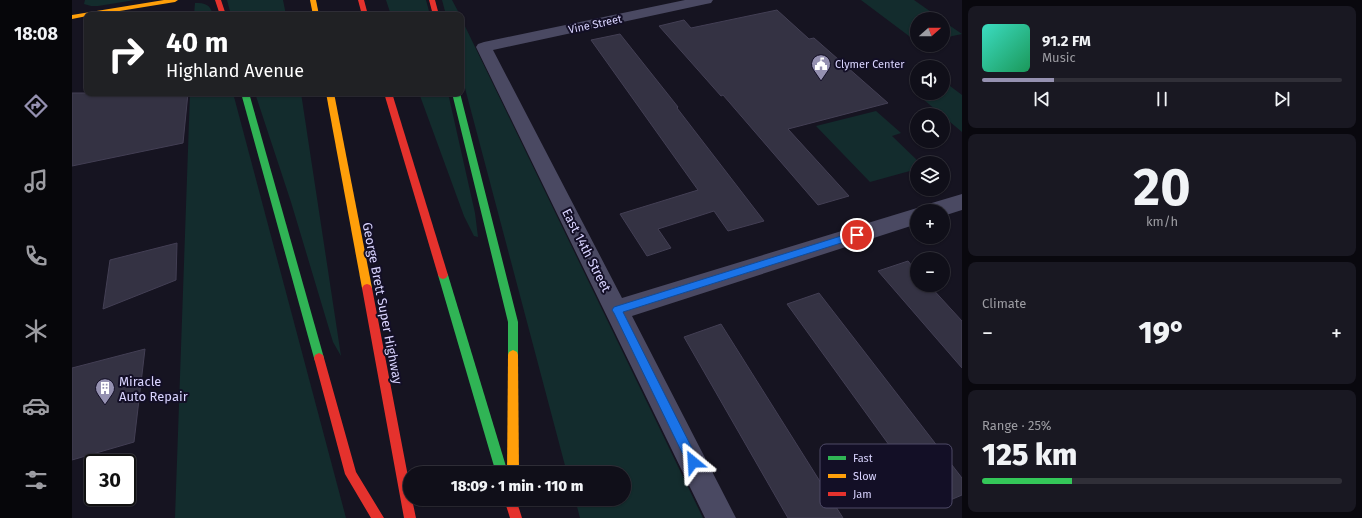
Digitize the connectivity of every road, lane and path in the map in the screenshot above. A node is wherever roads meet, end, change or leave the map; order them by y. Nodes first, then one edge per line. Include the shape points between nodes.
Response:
1 (175, 0) edge
2 (218, 0) edge
3 (361, 0) edge
4 (432, 0) edge
5 (706, 0) edge
6 (102, 12) edge
7 (222, 12) edge
8 (364, 12) edge
9 (435, 12) edge
10 (84, 15) edge
11 (72, 17) edge
12 (484, 47) joint
13 (246, 96) edge
14 (331, 96) edge
15 (389, 96) edge
16 (457, 96) edge
17 (962, 202) edge
18 (950, 206) edge
19 (910, 218) edge
20 (617, 310) junction
21 (500, 466) edge
22 (513, 466) edge
23 (378, 518) edge
24 (410, 518) edge
25 (721, 518) edge

1 - 6 main road
2 - 7 main road
3 - 8 main road
4 - 9 main road
5 - 12 street, Vine Street
10 - 11 main road
12 - 20 street, East 14th Street
13 - 23 main road via 351,474
14 - 24 main road, George Brett Super Highway
15 - 21 main road
16 - 22 main road via 513,322
17 - 18 street
19 - 20 street
20 - 25 street, East 14th Street

